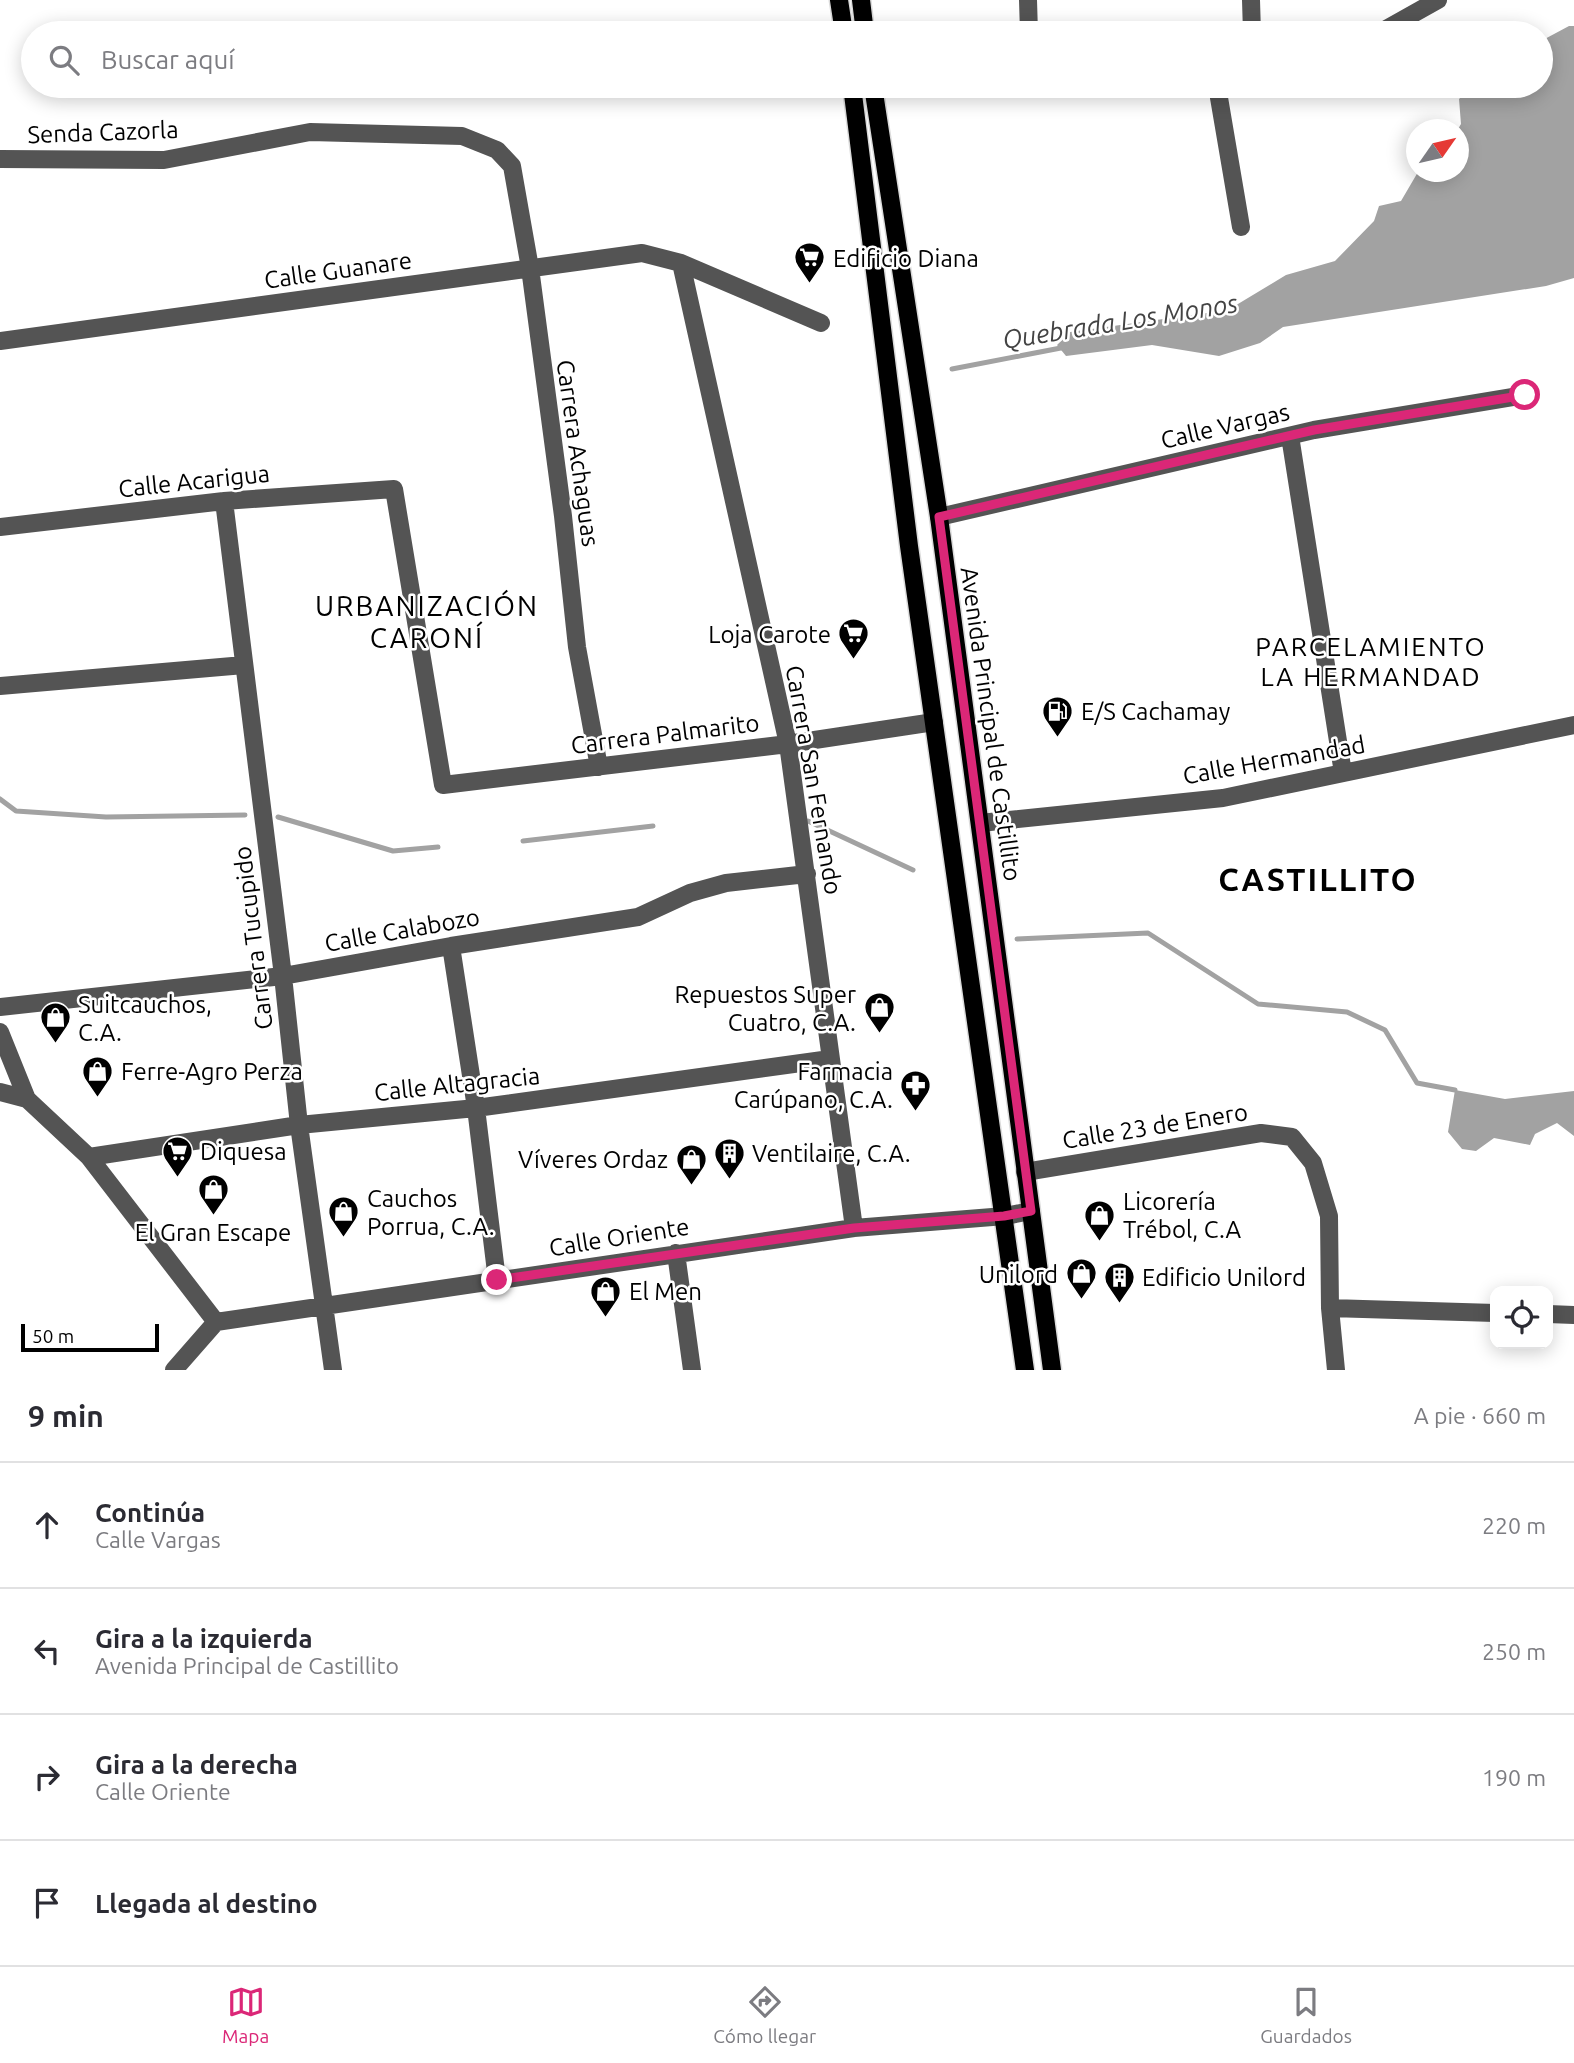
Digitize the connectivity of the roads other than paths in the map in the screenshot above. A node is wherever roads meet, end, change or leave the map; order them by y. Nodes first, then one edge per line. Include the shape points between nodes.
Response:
1 (839, 0) edge
2 (861, 0) edge
3 (1028, 0) edge
4 (1251, 0) edge
5 (1438, 0) edge
6 (842, 21) edge
7 (864, 21) edge
8 (1029, 21) edge
9 (1252, 21) edge
10 (1400, 21) edge
11 (853, 98) edge
12 (875, 98) edge
13 (1219, 98) edge
14 (497, 150) joint
15 (0, 159) edge
16 (1241, 227) dead end
17 (681, 263) junction
18 (530, 268) junction
19 (821, 323) dead end
20 (0, 341) edge
21 (1525, 395) dead end
22 (1290, 436) junction
23 (223, 501) junction
24 (939, 517) junction
25 (0, 527) edge
26 (244, 665) junction
27 (0, 686) edge
28 (934, 722) junction
29 (1574, 726) edge
30 (788, 744) junction
31 (599, 767) junction
32 (1343, 773) junction
33 (443, 785) joint
34 (980, 823) junction
35 (807, 874) junction
36 (451, 946) junction
37 (283, 976) junction
38 (0, 1007) edge
39 (0, 1032) edge
40 (830, 1059) junction
41 (0, 1092) edge
42 (27, 1099) junction
43 (476, 1108) junction
44 (299, 1125) junction
45 (89, 1157) junction
46 (1026, 1172) junction
47 (1031, 1211) junction
48 (1004, 1216) junction
49 (854, 1228) junction
50 (676, 1253) junction
51 (497, 1280) junction
52 (325, 1305) junction
53 (1330, 1308) junction
54 (1490, 1313) edge
55 (1553, 1314) edge
56 (1574, 1315) edge
57 (216, 1322) junction
58 (174, 1370) edge
59 (334, 1370) edge
60 (692, 1370) edge
61 (1025, 1370) edge
62 (1052, 1370) edge
63 (1336, 1370) edge

1 - 6 main road
2 - 7 main road
3 - 8 street
4 - 9 street
5 - 10 street
11 - 28 main road
12 - 24 main road, Avenida Principal de Castillito
13 - 16 street
14 - 15 street, Senda Cazorla via 462,136 310,132 164,159
14 - 18 street, Carrera Achaguas via 512,166
17 - 18 street, Calle Guanare via 642,253
17 - 19 street, Calle Guanare
17 - 30 street, Carrera San Fernando
18 - 20 street, Calle Guanare
18 - 31 street, Carrera Achaguas via 578,647
21 - 22 street, Calle Vargas
22 - 24 street, Calle Vargas
22 - 32 street
23 - 25 street, Calle Acarigua
23 - 26 street, Carrera Tucupido
23 - 33 street, Calle Acarigua via 394,489
24 - 34 main road, Avenida Principal de Castillito
26 - 27 street
26 - 37 street, Carrera Tucupido
28 - 30 street, Carrera Palmarito
28 - 48 main road
29 - 32 street, Calle Hermandad
30 - 31 street, Carrera Palmarito
30 - 35 street, Carrera San Fernando
31 - 33 street, Carrera Palmarito
32 - 34 street, Calle Hermandad via 1223,798
34 - 46 main road, Avenida Principal de Castillito
35 - 36 street, Calle Calabozo via 726,883 690,893 638,917
35 - 40 street, Carrera San Fernando
36 - 37 street, Calle Calabozo
36 - 43 street
37 - 38 street, Calle Calabozo
37 - 44 street, Carrera Tucupido
39 - 42 street
40 - 43 street, Calle Altagracia
40 - 49 street, Carrera San Fernando
41 - 42 street
42 - 45 street
43 - 44 street, Calle Altagracia
43 - 51 street
44 - 45 street, Calle Altagracia
44 - 52 street, Carrera Tucupido
45 - 57 street
46 - 47 main road, Avenida Principal de Castillito
46 - 53 street, Calle 23 de Enero via 1261,1133 1292,1137 1313,1163 1329,1216
47 - 48 street, Calle Oriente
47 - 62 main road, Avenida Principal de Castillito
48 - 49 street, Calle Oriente
48 - 61 main road
49 - 50 street, Calle Oriente
50 - 51 street, Calle Oriente
50 - 60 street
51 - 52 street, Calle Oriente
52 - 57 street, Calle Oriente
52 - 59 street, Carrera Tucupido
53 - 54 street
53 - 63 street
55 - 56 street
57 - 58 street

